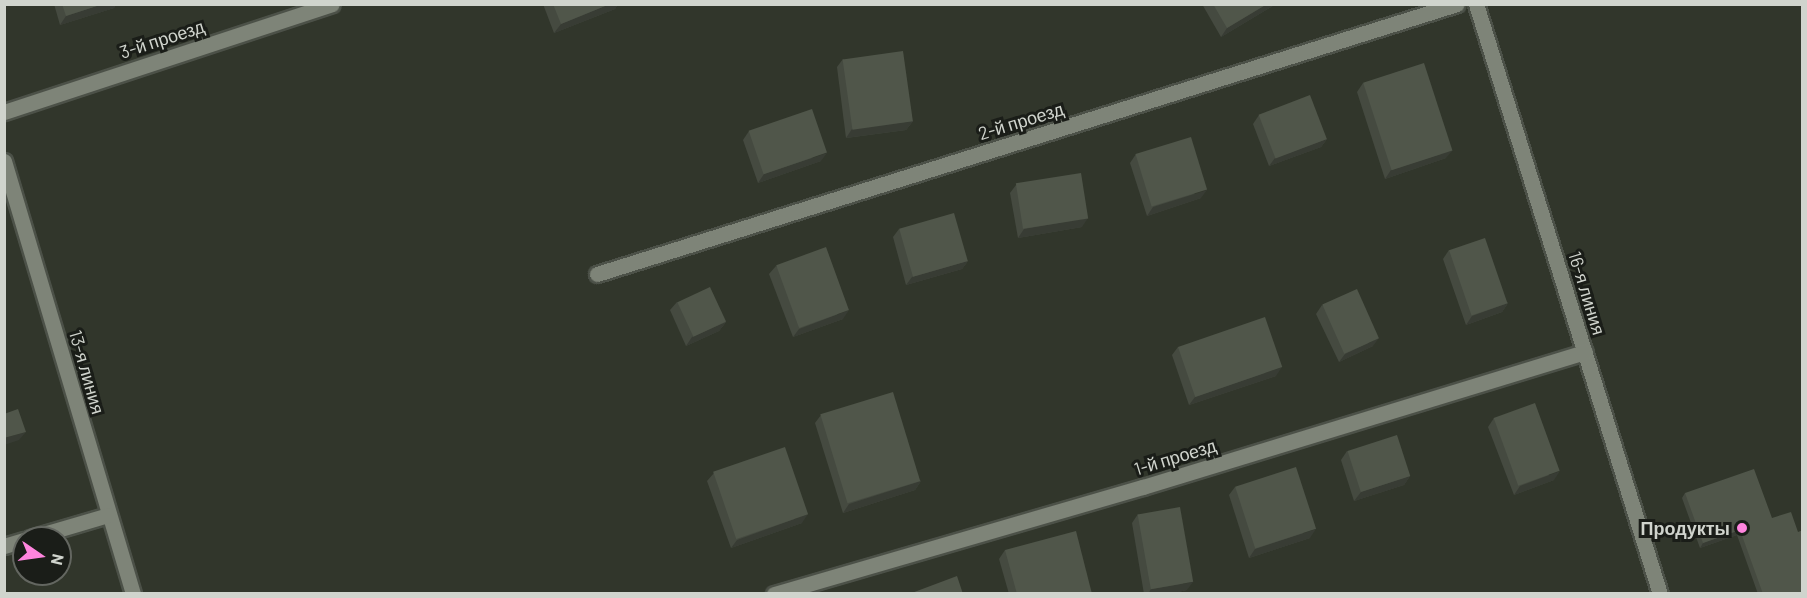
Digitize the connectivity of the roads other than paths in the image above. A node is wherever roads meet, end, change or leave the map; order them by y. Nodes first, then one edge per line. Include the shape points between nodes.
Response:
1 (332, 4) edge
2 (1457, 4) edge
3 (1476, 4) edge
4 (4, 111) edge
5 (4, 161) edge
6 (597, 274) dead end
7 (1585, 352) junction
8 (108, 515) junction
9 (71, 526) edge
10 (133, 594) edge
11 (774, 594) edge
12 (1660, 594) edge

1 - 4 street, 3-й проезд
2 - 6 street, 2-й проезд
3 - 7 street, 16-я линия
5 - 8 street, 13-я линия
7 - 11 street, 1-й проезд
7 - 12 street, 16-я линия
8 - 9 street
8 - 10 street, 13-я линия

